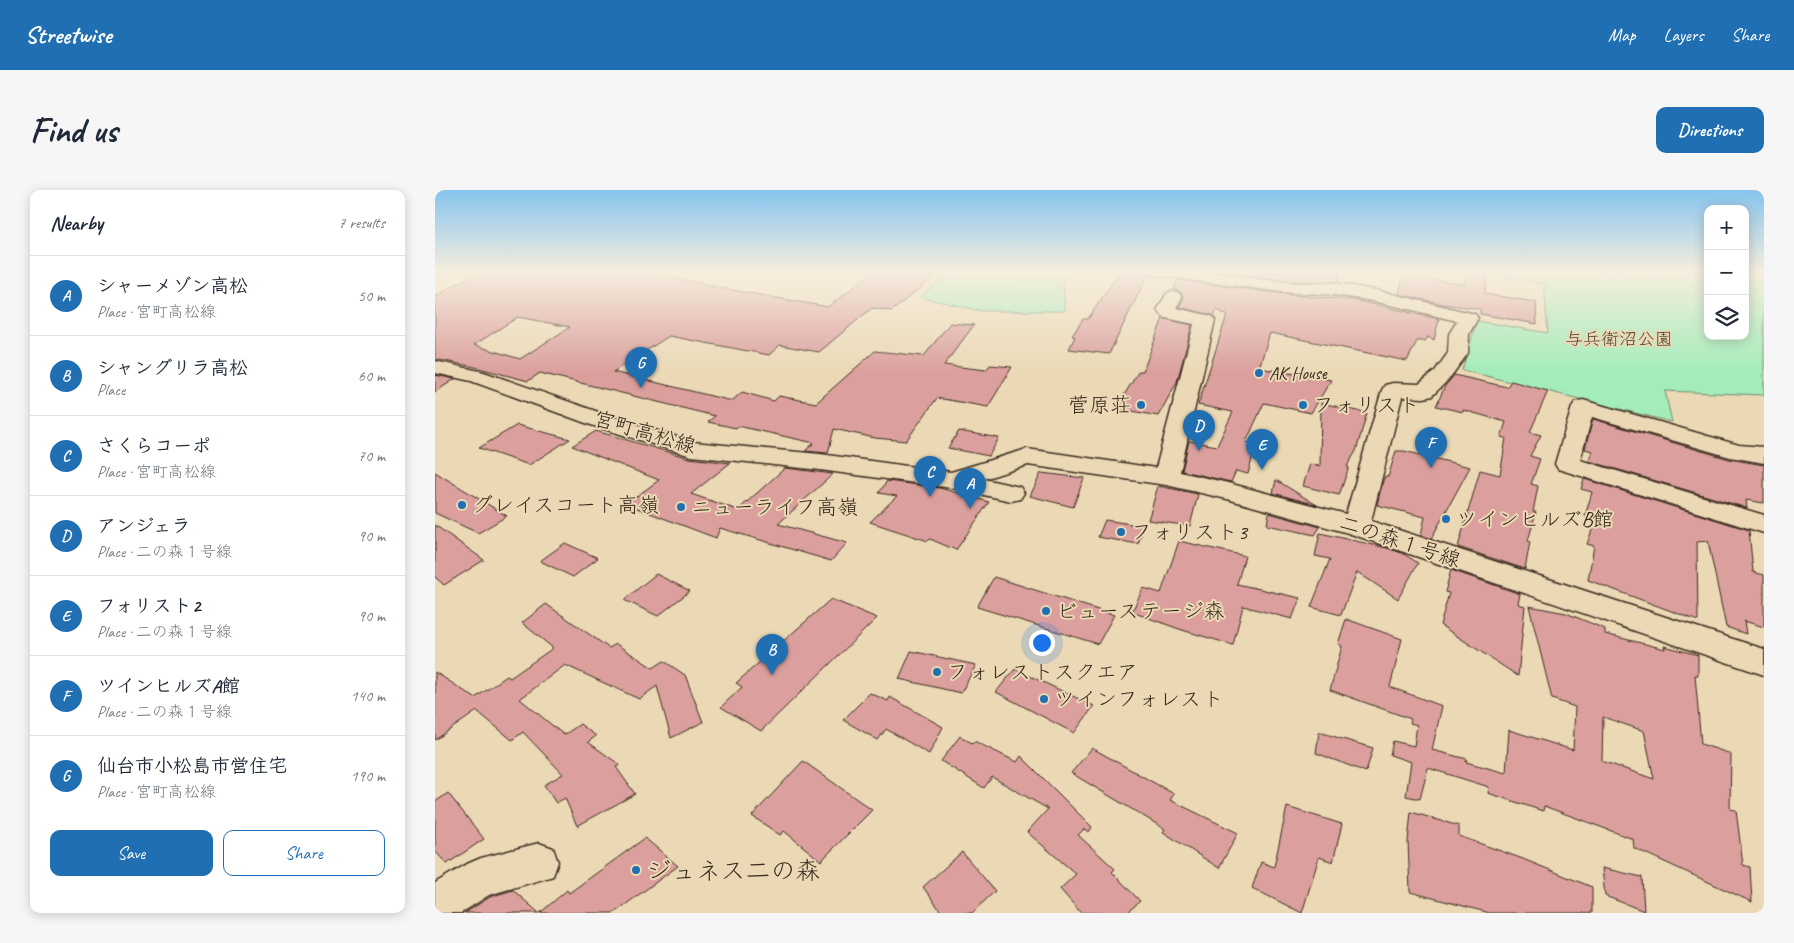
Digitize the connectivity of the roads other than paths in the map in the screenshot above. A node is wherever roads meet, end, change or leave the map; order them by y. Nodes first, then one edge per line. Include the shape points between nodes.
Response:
1 (1169, 305) edge
2 (1416, 305) edge
3 (435, 367) edge
4 (1764, 455) edge
5 (1166, 477) junction
6 (952, 480) junction
7 (1011, 493) dead end
8 (1764, 524) edge
9 (1356, 526) junction
10 (1764, 662) edge
11 (539, 862) dead end
12 (435, 906) edge

1 - 5 street via 1166,310 1172,314 1205,320
2 - 9 street via 1468,318 1459,334 1459,353 1424,391 1393,390
3 - 6 street, 宮町高松線 via 477,376 691,449
4 - 8 street via 1738,452 1583,407 1567,464
5 - 6 street, 二の森１号線 via 1027,457
5 - 9 street, 二の森１号線
6 - 7 street, 宮町高松線
9 - 10 street, 二の森１号線
11 - 12 street via 481,878

